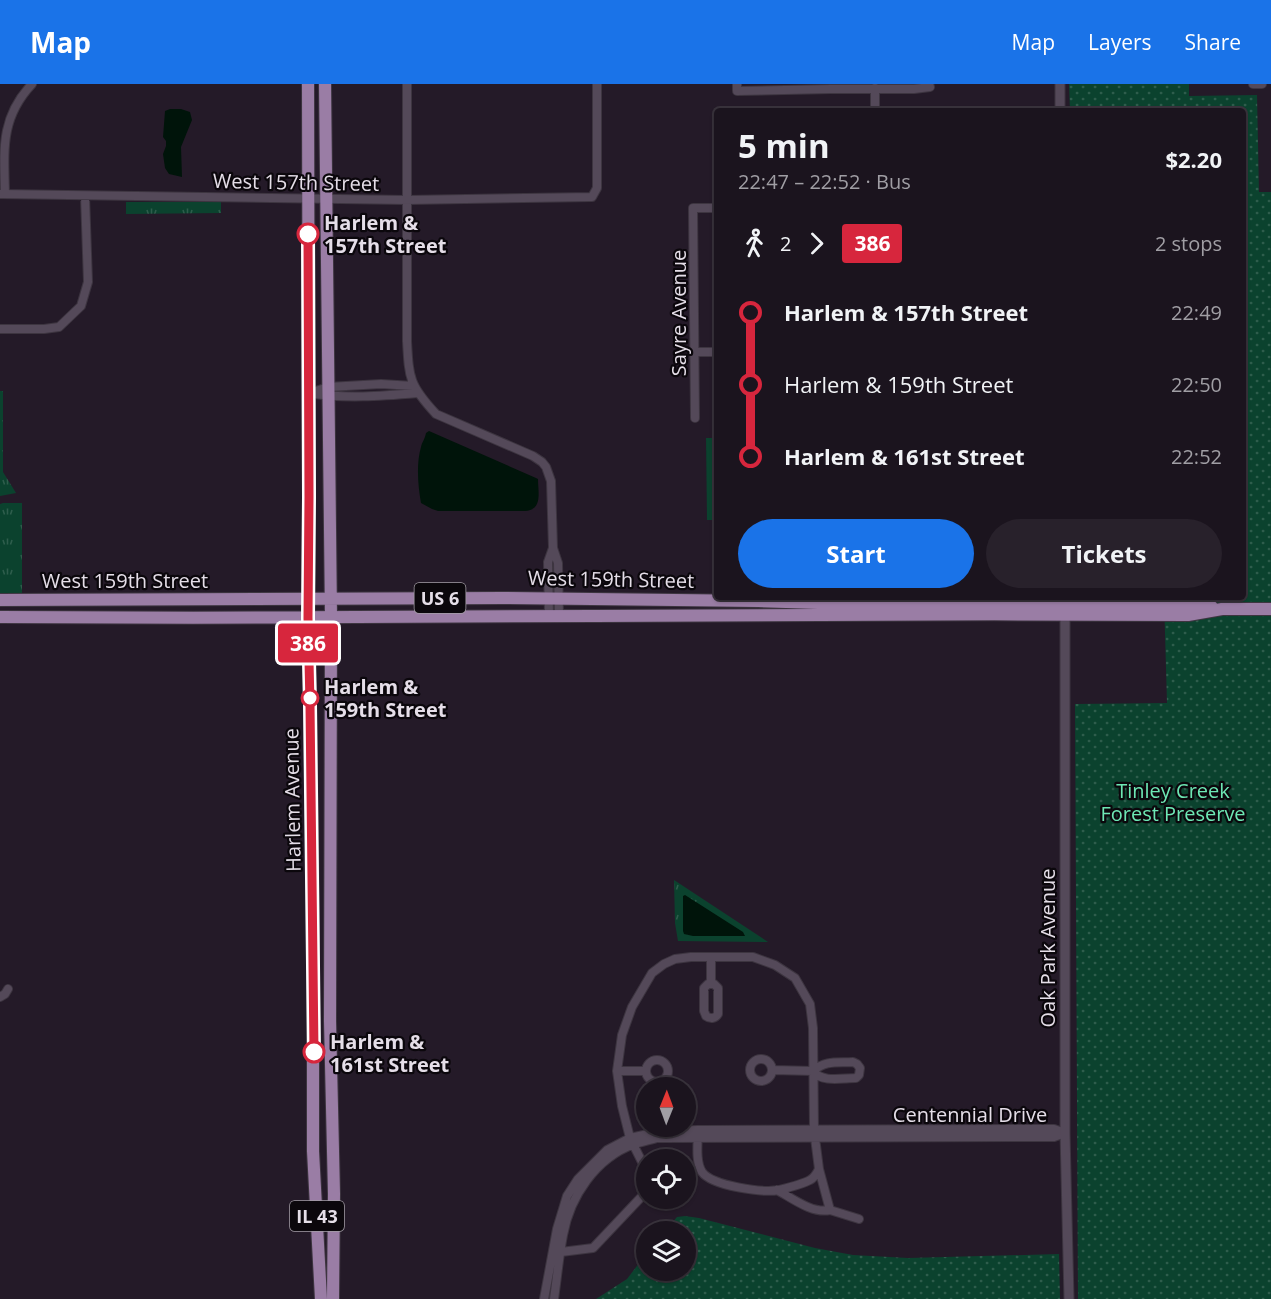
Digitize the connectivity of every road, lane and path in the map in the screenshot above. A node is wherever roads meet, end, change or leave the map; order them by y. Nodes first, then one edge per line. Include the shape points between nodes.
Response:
1 (32, 84) edge
2 (308, 84) edge
3 (325, 84) edge
4 (407, 84) edge
5 (597, 84) edge
6 (1060, 84) edge
7 (1253, 84) edge
8 (1262, 84) edge
9 (831, 86) edge
10 (929, 86) edge
11 (737, 87) edge
12 (875, 88) junction
13 (875, 108) edge
14 (1060, 108) edge
15 (2, 194) edge
16 (85, 196) junction
17 (308, 198) junction
18 (326, 199) junction
19 (407, 200) junction
20 (714, 208) edge
21 (0, 329) edge
22 (695, 352) junction
23 (714, 352) edge
24 (416, 389) junction
25 (328, 392) junction
26 (308, 393) junction
27 (695, 418) dead end
28 (308, 598) junction
29 (554, 598) junction
30 (331, 599) junction
31 (0, 600) edge
32 (714, 600) edge
33 (758, 600) edge
34 (1065, 605) edge
35 (1271, 609) edge
36 (0, 617) edge
37 (554, 617) junction
38 (308, 618) junction
39 (331, 618) junction
40 (711, 957) junction
41 (711, 984) dead end
42 (8, 989) dead end
43 (0, 997) edge
44 (772, 1070) dead end
45 (617, 1071) junction
46 (645, 1071) dead end
47 (813, 1071) junction
48 (1065, 1133) junction
49 (698, 1134) junction
50 (814, 1134) junction
51 (632, 1141) junction
52 (636, 1149) edge
53 (819, 1169) junction
54 (777, 1190) junction
55 (636, 1203) edge
56 (830, 1210) junction
57 (859, 1219) dead end
58 (561, 1252) junction
59 (321, 1299) edge
60 (333, 1299) edge
61 (544, 1299) edge
62 (554, 1299) edge
63 (1069, 1299) edge

1 - 15 street via 7,122
2 - 17 main road, Harlem Avenue / IL 43
3 - 18 main road, Harlem Avenue / IL 43
4 - 19 street
5 - 19 street, West 157th Street via 597,188 592,197
6 - 14 street
7 - 8 street
9 - 11 street
9 - 12 street
10 - 12 street
12 - 13 street
15 - 16 street, West 157th Street
16 - 17 street, West 157th Street
16 - 21 street via 88,282 81,306 59,327
17 - 18 street, West 157th Street
17 - 26 main road, Harlem Avenue / IL 43
18 - 19 street, West 157th Street
18 - 25 main road, Harlem Avenue / IL 43
19 - 24 street via 407,340 409,372
20 - 22 street, Sayre Avenue via 693,208
22 - 23 street
22 - 27 street, Sayre Avenue
24 - 25 street via 381,396
24 - 29 street via 436,414 533,456 546,466 552,489 553,548 558,562
25 - 26 street
25 - 30 main road, Harlem Avenue / IL 43
26 - 28 main road, Harlem Avenue / IL 43
28 - 30 main road, West 159th Street / US 6
28 - 31 main road, West 159th Street / US 6
28 - 38 main road, Harlem Avenue / IL 43
29 - 30 main road, West 159th Street / US 6
29 - 32 main road, West 159th Street / US 6
29 - 37 street
30 - 39 main road, Harlem Avenue / IL 43
33 - 34 main road, West 159th Street / US 6
34 - 35 main road, West 159th Street / US 6 via 1188,615 1222,609
34 - 37 main road, West 159th Street / US 6
34 - 48 street, Oak Park Avenue
36 - 38 main road, West 159th Street / US 6
37 - 39 main road, West 159th Street / US 6
38 - 39 main road, West 159th Street / US 6
38 - 59 main road, Harlem Avenue / IL 43 via 313,1151
39 - 60 main road, Harlem Avenue / IL 43
40 - 41 street
40 - 45 street via 675,959 652,974 632,1007 622,1035
40 - 47 street via 753,957 775,964 795,978 810,1004
42 - 43 street
44 - 47 street
45 - 46 street
45 - 51 street
47 - 47 street via 826,1063 853,1062 860,1068 856,1078 824,1079
47 - 50 street
48 - 50 street, Centennial Drive via 1054,1137
48 - 63 street, Oak Park Avenue
49 - 50 street, Centennial Drive
49 - 51 street, Centennial Drive via 662,1131
49 - 54 street via 703,1174 724,1184
50 - 53 street
51 - 52 street
51 - 58 street, Centennial Drive via 580,1188 572,1202
51 - 61 street, Centennial Drive via 607,1150 567,1196 551,1253
53 - 54 street via 812,1179
53 - 56 street
54 - 56 street via 807,1206
55 - 58 street via 594,1248
56 - 57 street
58 - 62 street, Centennial Drive

